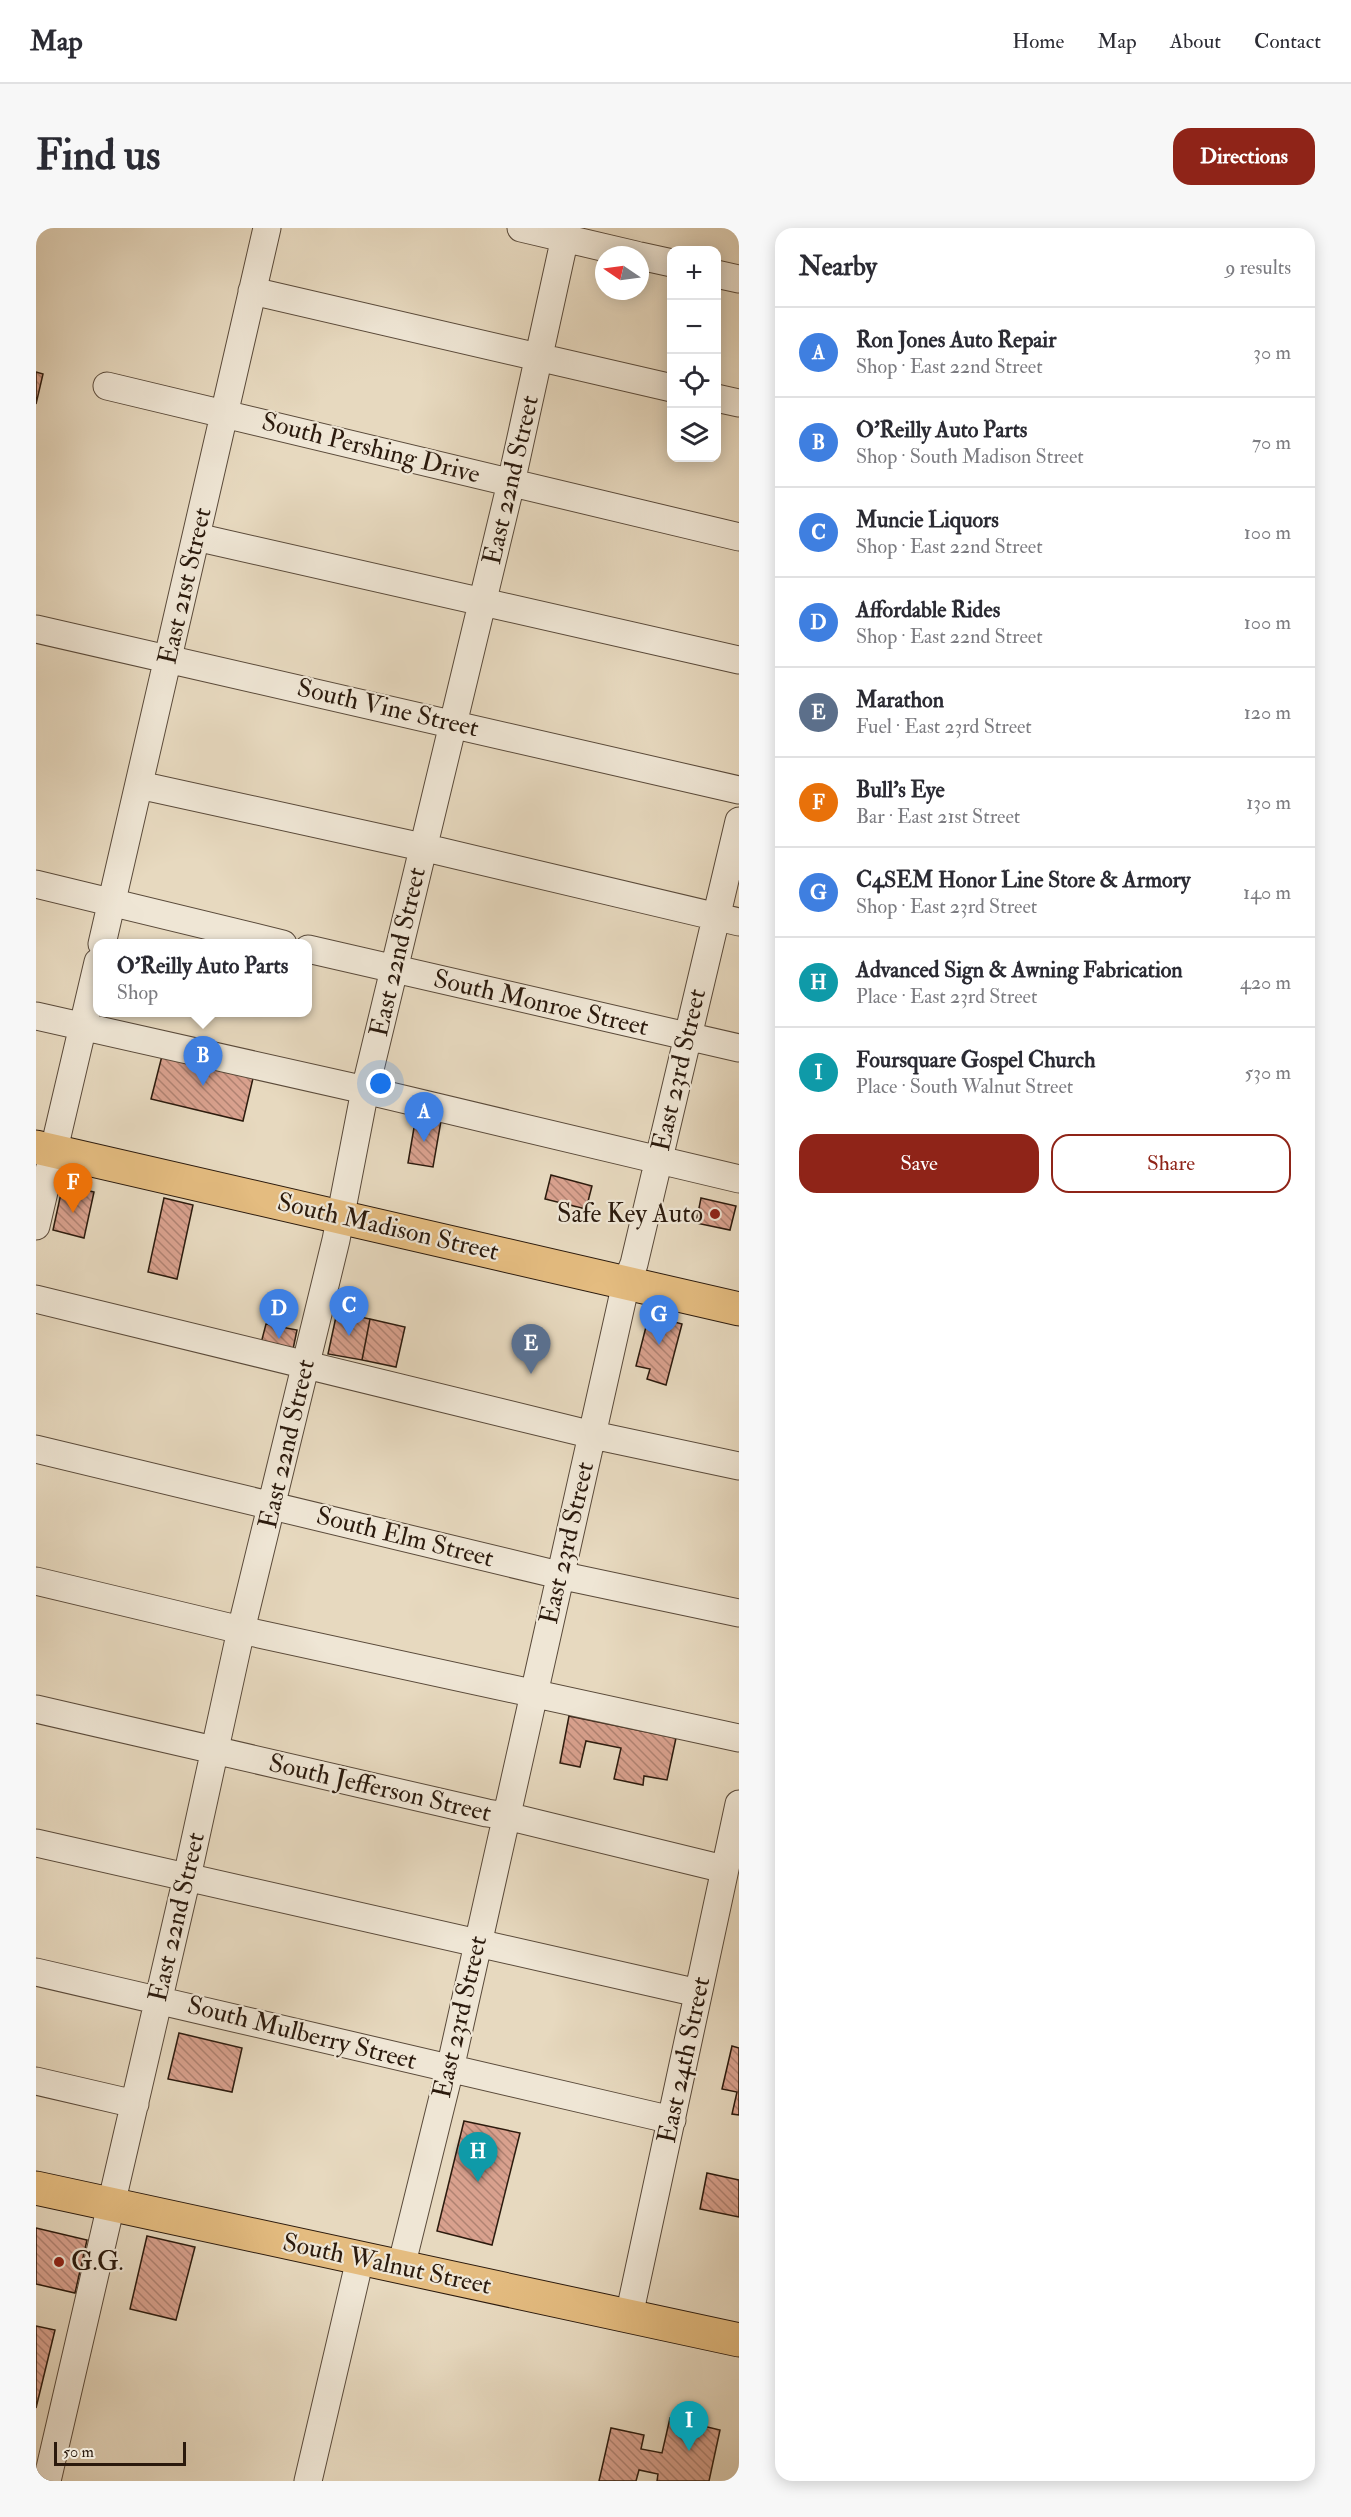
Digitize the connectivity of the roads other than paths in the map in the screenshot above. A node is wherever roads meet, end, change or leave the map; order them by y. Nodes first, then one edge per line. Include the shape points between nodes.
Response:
1 (267, 228) edge
2 (521, 228) edge
3 (566, 233) edge
4 (607, 246) edge
5 (649, 258) edge
6 (667, 262) edge
7 (721, 275) edge
8 (739, 279) edge
9 (252, 291) junction
10 (538, 358) junction
11 (107, 386) dead end
12 (667, 387) edge
13 (721, 399) edge
14 (739, 403) edge
15 (224, 412) junction
16 (512, 483) junction
17 (196, 537) junction
18 (739, 537) edge
19 (483, 601) junction
20 (36, 628) edge
21 (169, 658) junction
22 (739, 660) edge
23 (454, 724) junction
24 (139, 785) junction
25 (739, 790) edge
26 (739, 821) edge
27 (422, 847) junction
28 (36, 884) edge
29 (112, 903) junction
30 (727, 920) edge
31 (103, 939) edge
32 (262, 939) edge
33 (312, 950) edge
34 (395, 969) junction
35 (93, 984) edge
36 (36, 1016) edge
37 (83, 1027) junction
38 (687, 1036) junction
39 (739, 1048) edge
40 (365, 1090) junction
41 (45, 1149) edge
42 (658, 1161) junction
43 (739, 1179) edge
44 (340, 1216) junction
45 (36, 1226) edge
46 (626, 1283) junction
47 (36, 1299) edge
48 (739, 1309) edge
49 (306, 1364) junction
50 (593, 1435) junction
51 (36, 1449) edge
52 (739, 1467) edge
53 (273, 1504) junction
54 (559, 1575) junction
55 (36, 1581) edge
56 (739, 1613) edge
57 (241, 1630) junction
58 (533, 1694) junction
59 (36, 1709) edge
60 (739, 1738) edge
61 (214, 1751) junction
62 (507, 1816) junction
63 (738, 1816) edge
64 (36, 1843) edge
65 (724, 1869) junction
66 (187, 1877) junction
67 (478, 1944) junction
68 (36, 1972) edge
69 (698, 1994) junction
70 (158, 1998) junction
71 (450, 2069) junction
72 (36, 2081) edge
73 (135, 2103) junction
74 (672, 2120) junction
75 (36, 2188) edge
76 (112, 2204) junction
77 (360, 2259) junction
78 (402, 2267) junction
79 (629, 2316) junction
80 (739, 2340) edge
81 (48, 2481) edge
82 (308, 2481) edge

1 - 9 street, East 21st Street
2 - 3 street
3 - 4 street
3 - 10 street, East 22nd Street
5 - 6 street
7 - 8 street
9 - 10 street
9 - 15 street, East 21st Street
10 - 12 street
10 - 16 street, East 22nd Street
11 - 15 street, South Pershing Drive
13 - 14 street
15 - 16 street, South Pershing Drive
15 - 17 street, East 21st Street
16 - 18 street, South Pershing Drive
16 - 19 street, East 22nd Street
17 - 19 street
17 - 21 street, East 21st Street
19 - 22 street
19 - 23 street, East 22nd Street
20 - 21 street, South Vine Street
21 - 23 street, South Vine Street
21 - 24 street, East 21st Street
23 - 25 street, South Vine Street
23 - 27 street, East 22nd Street
24 - 27 street
24 - 29 street, East 21st Street
26 - 30 street, East 23rd Street
27 - 30 street
27 - 34 street, East 22nd Street
28 - 29 street
29 - 31 street, East 21st Street
29 - 32 street
30 - 38 street, East 23rd Street
33 - 34 street, South Monroe Street
34 - 38 street, South Monroe Street
34 - 40 street, East 22nd Street
35 - 37 street
36 - 37 street
37 - 40 street
37 - 41 street
38 - 39 street, South Monroe Street
38 - 42 street, East 23rd Street
40 - 42 street
40 - 44 street, East 22nd Street
41 - 44 main road, South Madison Street
41 - 45 street
42 - 43 street
42 - 46 street, East 23rd Street
44 - 46 main road, South Madison Street
44 - 49 street, East 22nd Street
46 - 48 main road, South Madison Street
46 - 50 street, East 23rd Street
47 - 49 street
49 - 50 street
49 - 53 street, East 22nd Street
50 - 52 street
50 - 54 street, East 23rd Street
51 - 53 street, South Elm Street
53 - 54 street, South Elm Street
53 - 57 street, East 22nd Street
54 - 56 street, South Elm Street
54 - 58 street, East 23rd Street
55 - 57 street
57 - 58 street
57 - 61 street, East 22nd Street
58 - 60 street
58 - 62 street, East 23rd Street
59 - 61 street, South Jefferson Street
61 - 62 street, South Jefferson Street
61 - 66 street, East 22nd Street
62 - 65 street, South Jefferson Street
62 - 67 street, East 23rd Street
63 - 65 street, East 24th Street
64 - 66 street
65 - 69 street, East 24th Street
66 - 67 street
66 - 70 street, East 22nd Street
67 - 69 street
67 - 71 street, East 23rd Street
68 - 70 street, South Mulberry Street
69 - 74 street, East 24th Street
70 - 71 street, South Mulberry Street
70 - 73 street, East 22nd Street
71 - 74 street, South Mulberry Street
71 - 78 street, East 23rd Street
72 - 73 street
73 - 76 street, East 22nd Street
74 - 79 street, East 24th Street
75 - 76 main road, South Walnut Street
76 - 77 main road, South Walnut Street
76 - 81 street, East 22nd Street
77 - 78 main road, South Walnut Street
77 - 82 street
78 - 79 main road, South Walnut Street
79 - 80 main road, South Walnut Street

